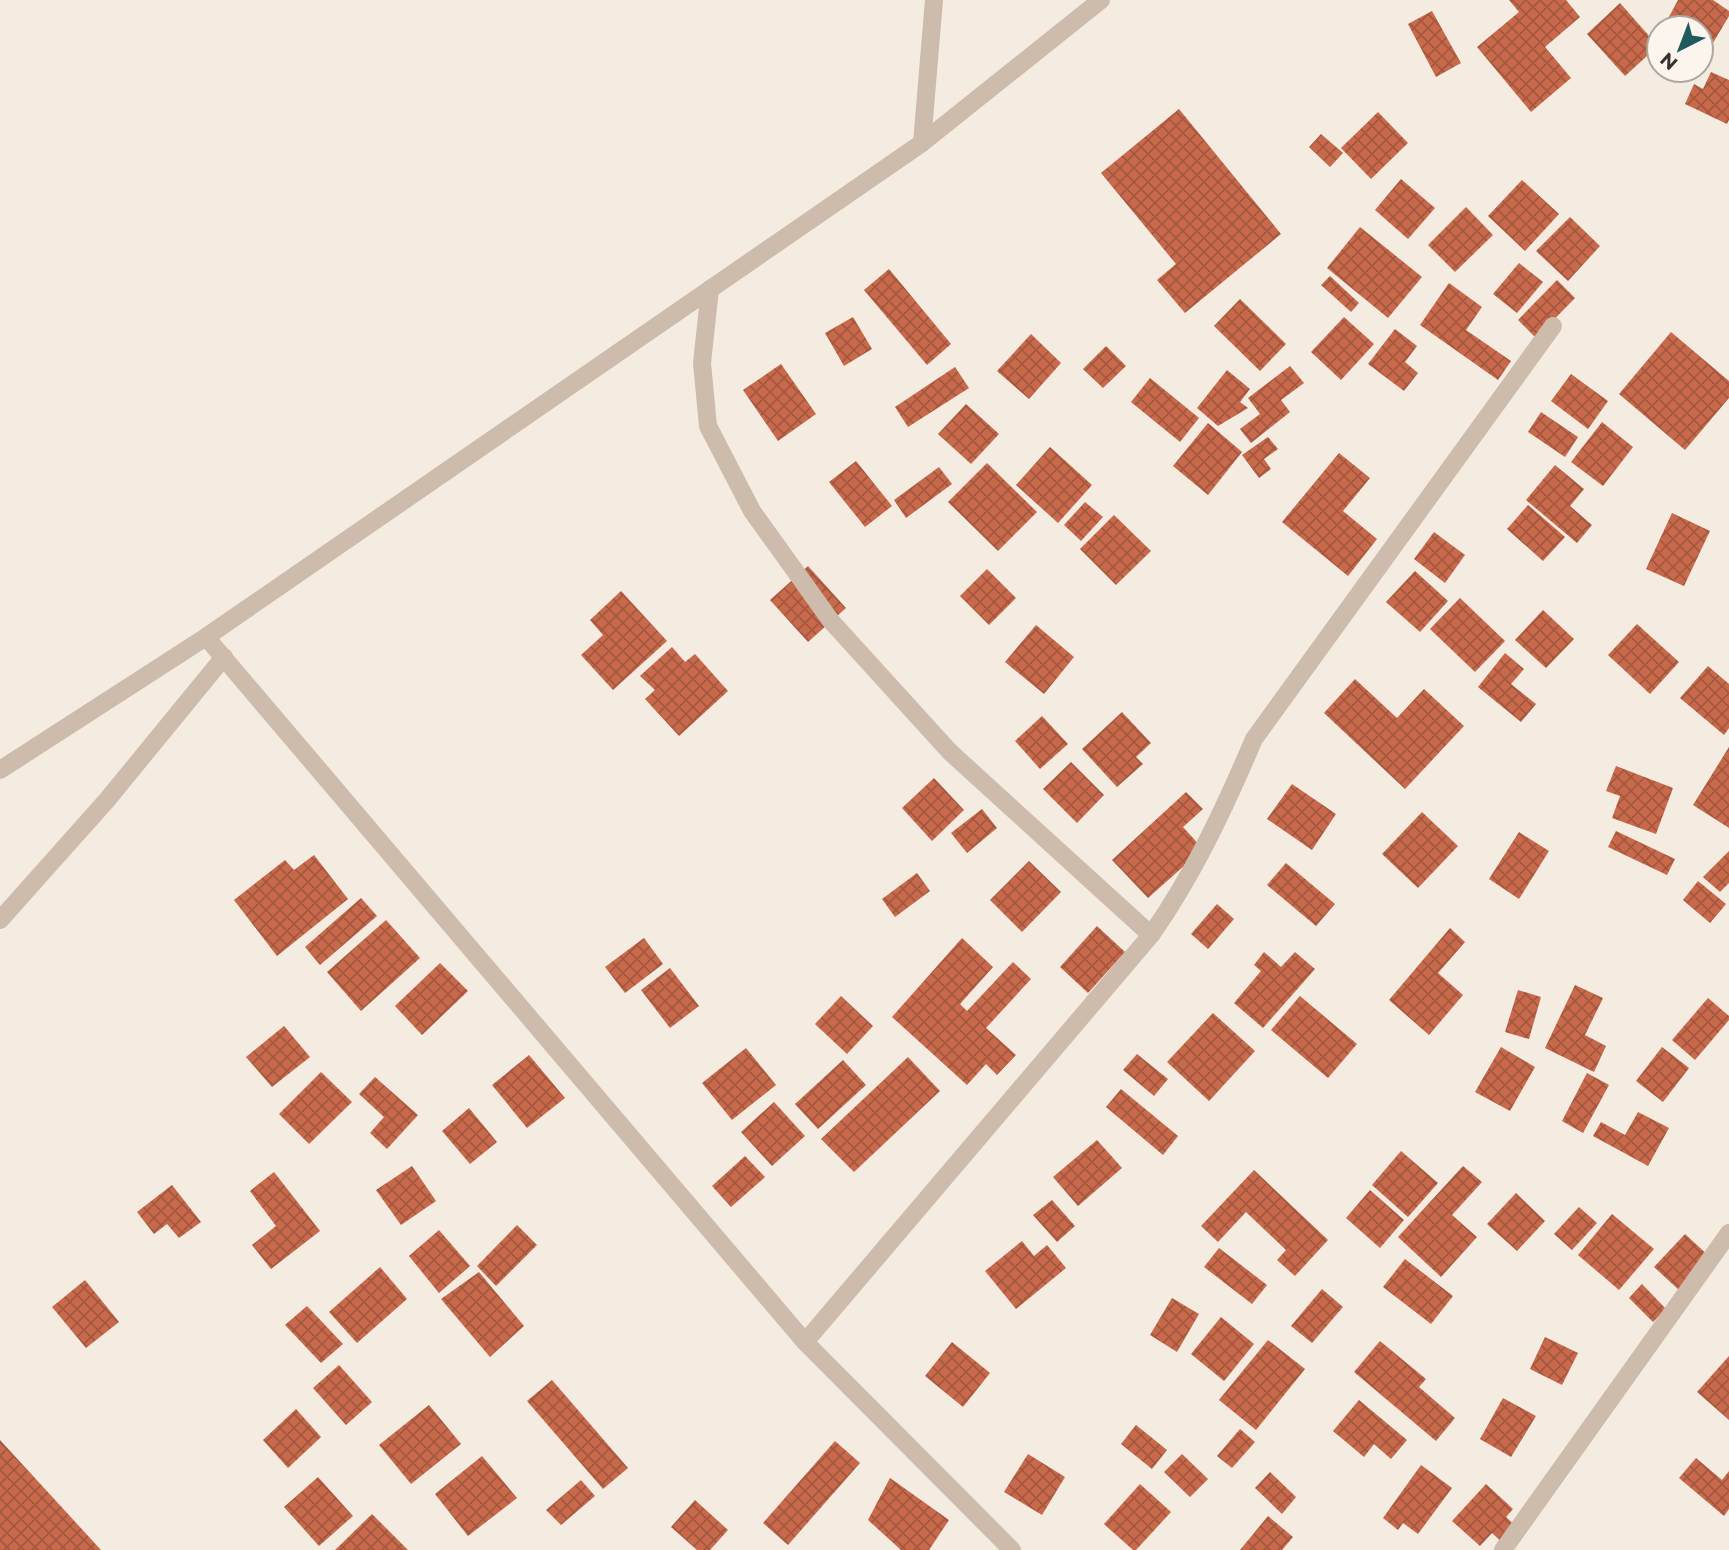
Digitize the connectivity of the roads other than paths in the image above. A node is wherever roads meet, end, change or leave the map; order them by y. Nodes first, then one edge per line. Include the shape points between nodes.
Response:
1 (934, 0) edge
2 (1101, 0) edge
3 (922, 143) junction
4 (710, 289) junction
5 (1553, 326) dead end
6 (206, 637) junction
7 (224, 657) junction
8 (0, 770) edge
9 (0, 920) edge
10 (1152, 935) junction
11 (1729, 1233) edge
12 (805, 1342) junction
13 (1012, 1550) edge
14 (1503, 1550) edge

1 - 3 street
2 - 3 street
3 - 4 street
4 - 6 street
4 - 10 street via 702,363 708,426 752,511 831,621 950,752
5 - 10 street via 1254,739 1177,899
6 - 7 street
6 - 8 street
7 - 9 street via 107,800
7 - 12 street
10 - 12 street
11 - 14 street
12 - 13 street

